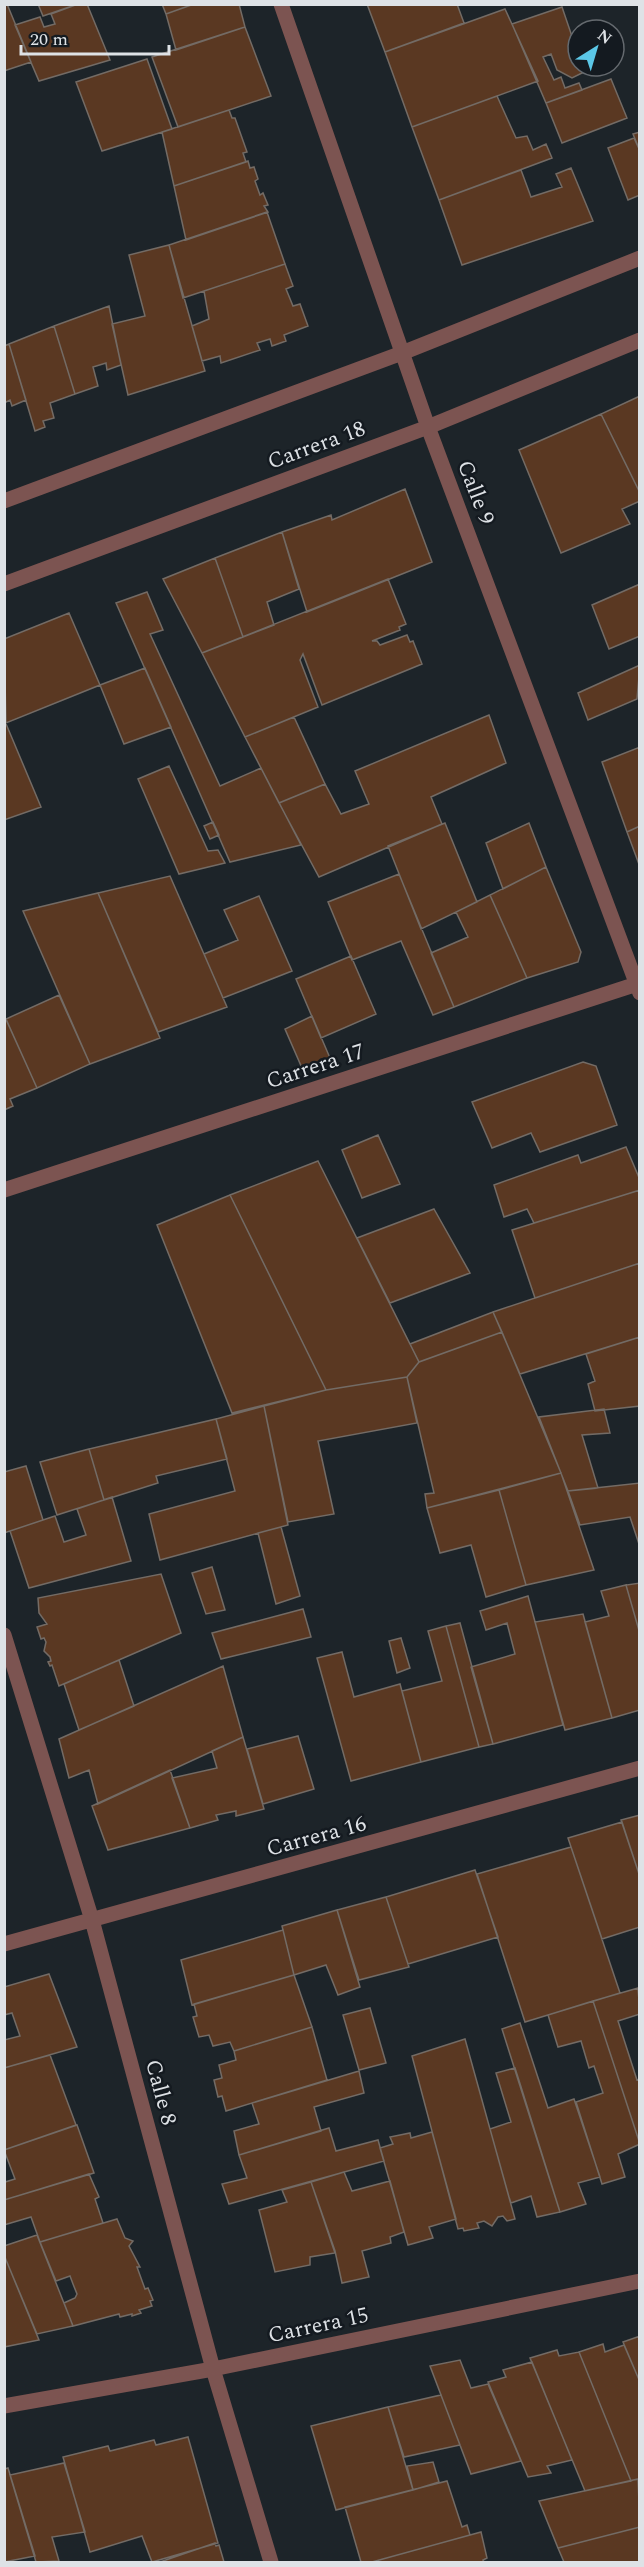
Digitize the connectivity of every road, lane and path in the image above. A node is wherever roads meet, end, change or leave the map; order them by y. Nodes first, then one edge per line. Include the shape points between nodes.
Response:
1 (281, 4) edge
2 (639, 258) edge
3 (639, 340) edge
4 (402, 353) junction
5 (428, 427) junction
6 (4, 501) edge
7 (4, 584) edge
8 (638, 987) edge
9 (4, 1190) edge
10 (4, 1635) edge
11 (639, 1768) edge
12 (92, 1920) junction
13 (4, 1944) edge
14 (639, 2281) edge
15 (213, 2368) junction
16 (4, 2406) edge
17 (271, 2562) edge

1 - 4 street, Calle 9
2 - 4 street
3 - 5 street, Carrera 18
4 - 5 street, Calle 9
4 - 6 street
5 - 7 street, Carrera 18
5 - 8 street, Calle 9
8 - 9 street, Carrera 17
10 - 12 street, Calle 8
11 - 12 street, Carrera 16
12 - 13 street, Carrera 16
12 - 15 street, Calle 8
14 - 15 street, Carrera 15
15 - 16 street, Carrera 15
15 - 17 street, Calle 8

